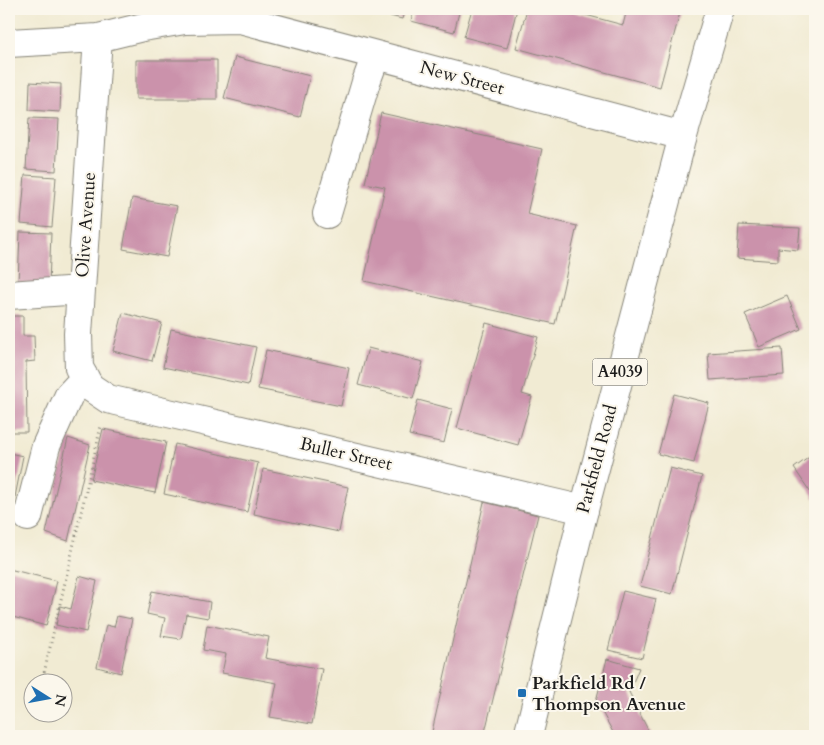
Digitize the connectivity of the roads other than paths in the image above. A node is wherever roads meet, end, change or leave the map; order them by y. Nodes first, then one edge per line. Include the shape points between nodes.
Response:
1 (720, 9) edge
2 (239, 14) edge
3 (98, 38) junction
4 (9, 43) edge
5 (376, 55) junction
6 (684, 136) junction
7 (327, 214) dead end
8 (81, 290) junction
9 (9, 295) edge
10 (85, 378) junction
11 (108, 399) joint
12 (584, 510) junction
13 (28, 517) dead end
14 (528, 736) edge

1 - 6 street, Parkfield Road / A4039
2 - 3 street, New Street via 143,27
2 - 5 street, New Street
3 - 4 street, New Street
3 - 8 street, Olive Avenue
5 - 6 street, New Street
5 - 7 street
6 - 12 street, Parkfield Road / A4039
8 - 9 street
8 - 10 street, Olive Avenue via 79,368
10 - 11 street, Olive Avenue via 90,387
10 - 13 street via 69,395 46,446
11 - 12 street, Buller Street
12 - 14 street, Parkfield Road / A4039

